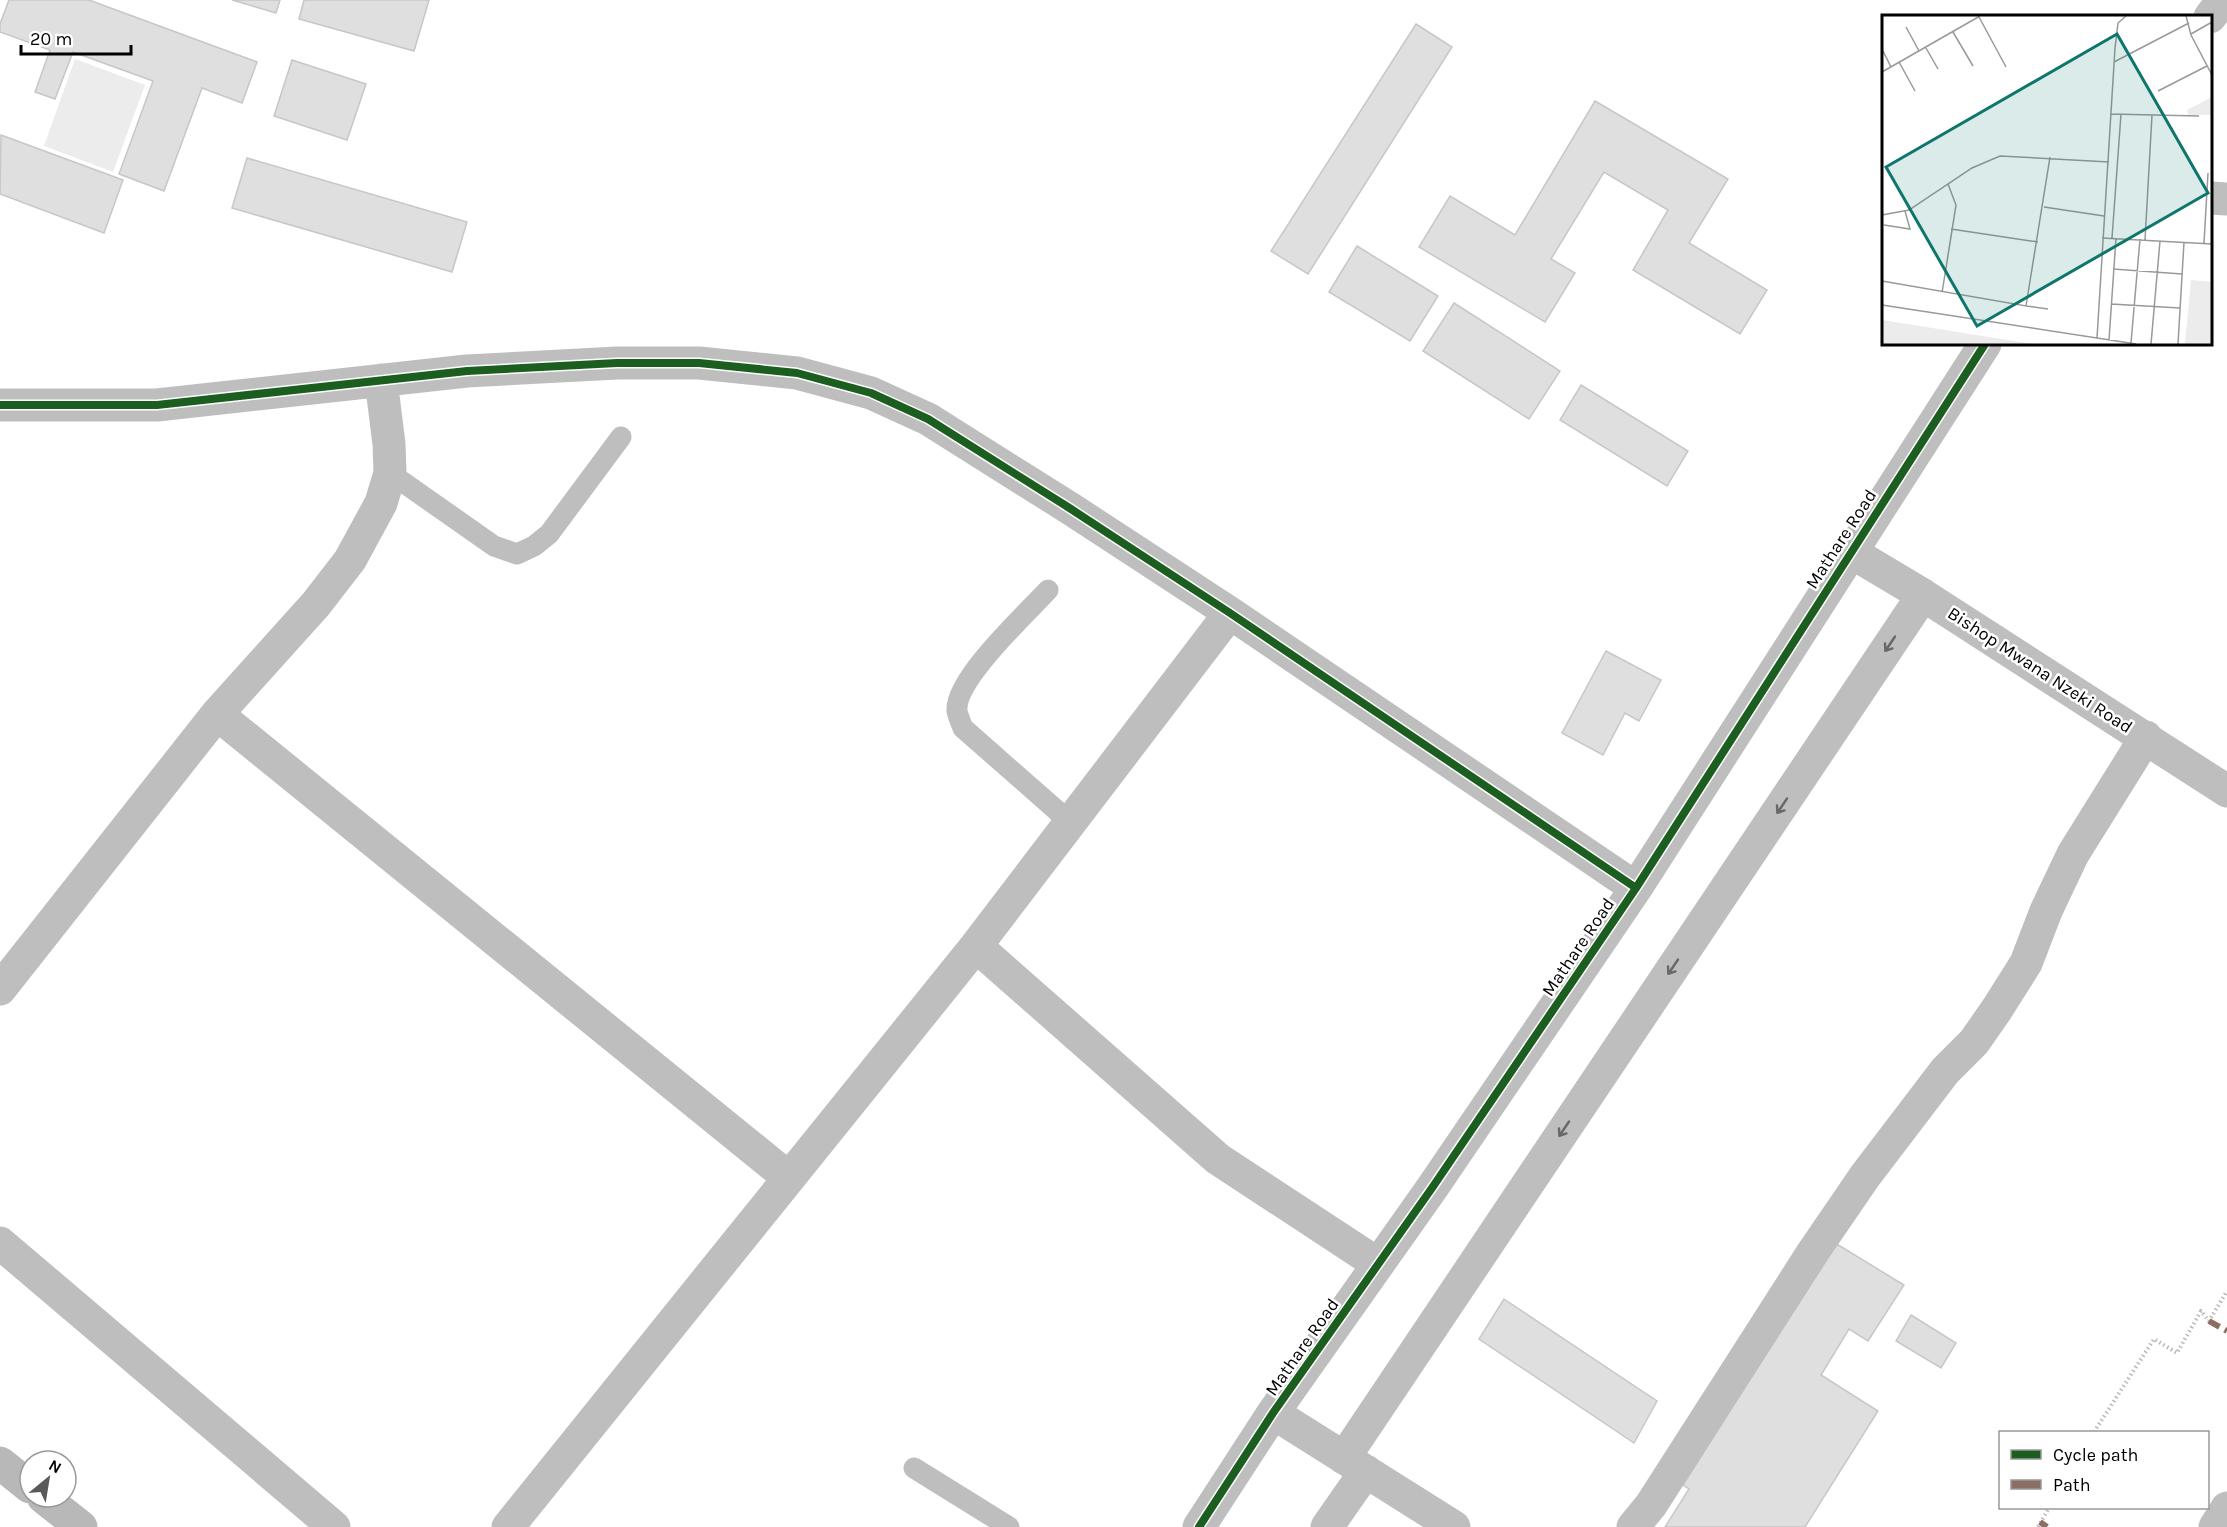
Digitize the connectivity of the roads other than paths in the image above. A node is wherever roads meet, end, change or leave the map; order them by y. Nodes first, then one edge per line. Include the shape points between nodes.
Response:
1 (2223, 0) edge
2 (2212, 16) edge
3 (2212, 198) edge
4 (2227, 199) edge
5 (1984, 345) edge
6 (381, 380) junction
7 (0, 405) edge
8 (621, 436) dead end
9 (390, 473) junction
10 (1851, 552) junction
11 (1048, 590) dead end
12 (1923, 595) junction
13 (1230, 613) junction
14 (218, 714) junction
15 (2146, 737) junction
16 (2227, 791) edge
17 (1071, 823) junction
18 (1636, 888) junction
19 (976, 946) junction
20 (0, 989) edge
21 (789, 1178) junction
22 (0, 1243) edge
23 (1378, 1264) junction
24 (1273, 1413) junction
25 (0, 1463) edge
26 (1355, 1464) junction
27 (914, 1468) dead end
28 (18, 1477) edge
29 (2227, 1508) edge
30 (58, 1509) edge
31 (81, 1527) edge
32 (334, 1527) edge
33 (508, 1527) edge
34 (1009, 1527) edge
35 (1199, 1527) edge
36 (1327, 1527) edge
37 (1454, 1527) edge
38 (1633, 1527) edge
39 (2215, 1527) edge

1 - 2 street
3 - 4 street
5 - 10 street, Mathare Road
6 - 7 street via 157,405
6 - 9 street
6 - 13 street via 466,371 699,363 796,373 839,384 871,393 928,419
8 - 9 lane via 549,534 517,554 494,546
9 - 14 street via 381,503 350,560
10 - 12 street, Bishop Mwana Nzeki Road
10 - 18 street, Mathare Road
11 - 17 lane via 980,664 965,684 957,709 963,728
12 - 15 street, Bishop Mwana Nzeki Road
12 -> 26 street
13 - 17 street
13 - 18 street
14 - 20 street
14 - 21 street
15 - 16 street, Bishop Mwana Nzeki Road
15 - 38 street via 2073,854 2026,963 1997,1009 1865,1176
17 - 19 street
18 - 23 street, Mathare Road
19 - 21 street
19 - 23 street via 1218,1159
21 - 33 street
22 - 32 street
23 - 24 street, Mathare Road
24 - 26 street
24 - 35 street, Mathare Road
25 - 28 main road
26 - 36 street
26 - 37 street
27 - 34 lane
29 - 39 street
30 - 31 main road

